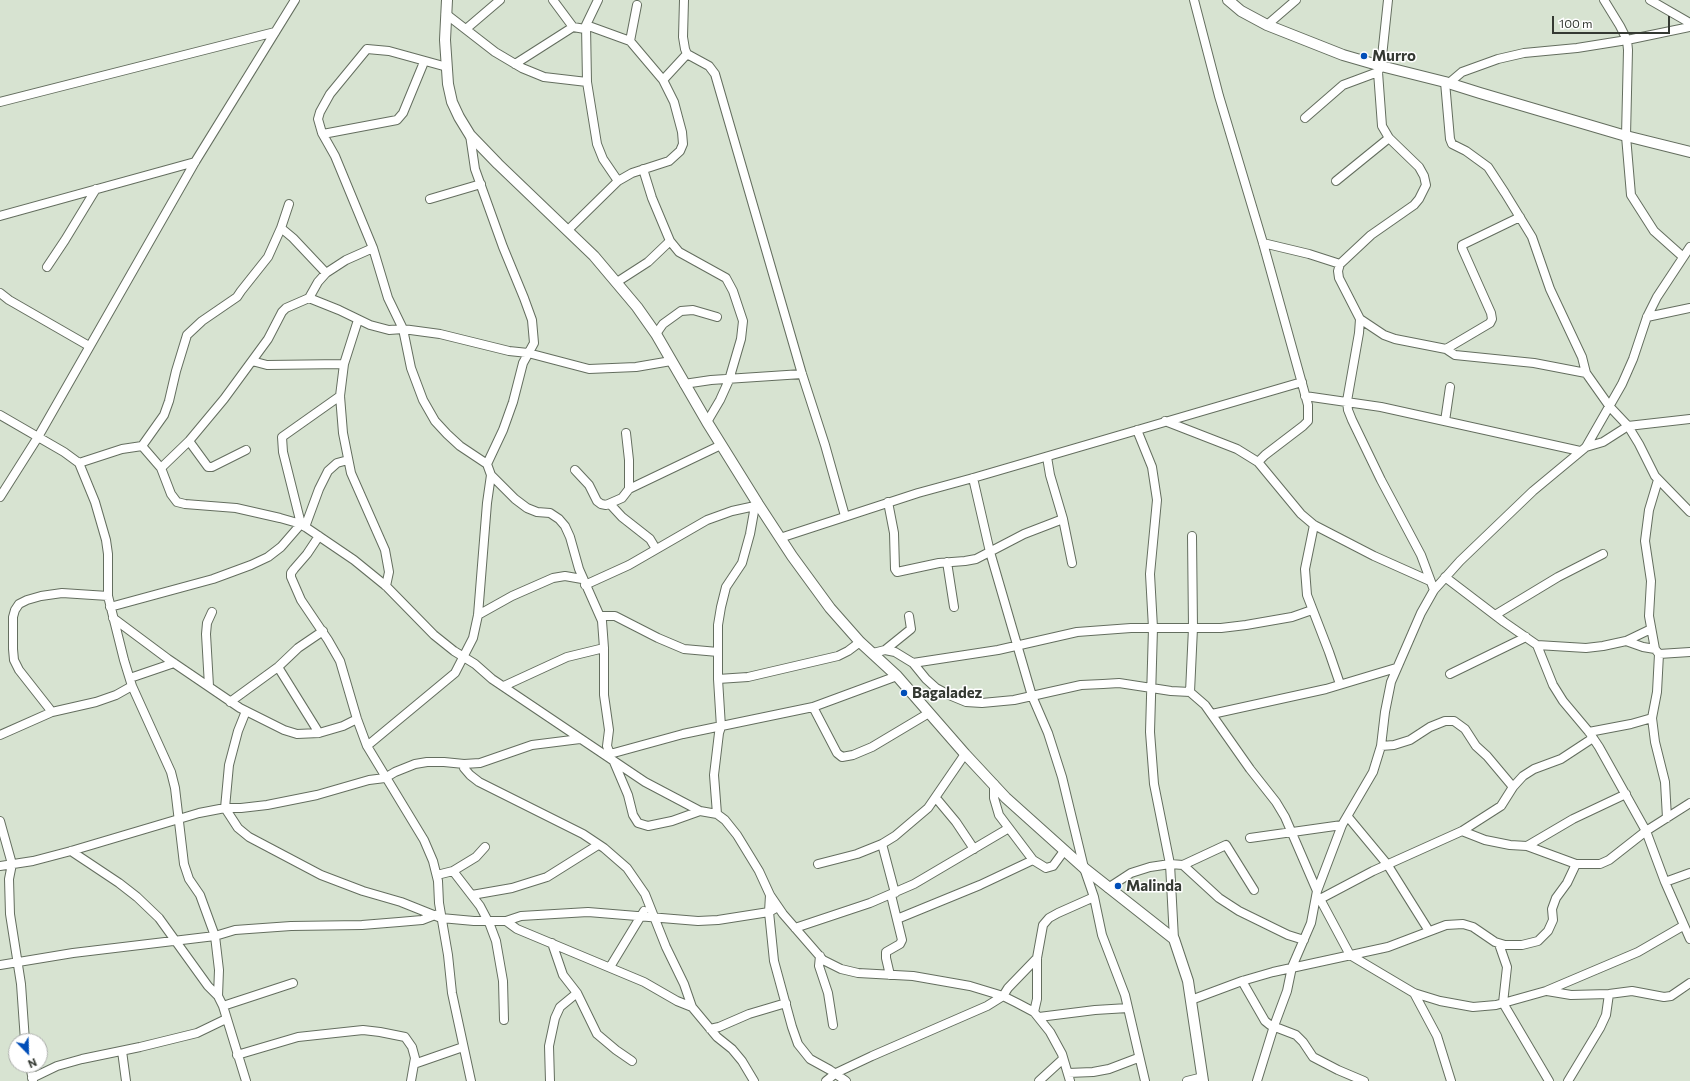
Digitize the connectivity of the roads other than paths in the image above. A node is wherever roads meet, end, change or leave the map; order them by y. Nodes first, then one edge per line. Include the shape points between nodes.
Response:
1 (295, 0) edge
2 (447, 0) edge
3 (500, 0) edge
4 (553, 0) edge
5 (598, 0) edge
6 (684, 0) edge
7 (1194, 0) edge
8 (1228, 0) edge
9 (1296, 0) edge
10 (1388, 0) edge
11 (1604, 0) edge
12 (1650, 0) edge
13 (638, 5) dead end
14 (446, 14) junction
15 (1690, 24) edge
16 (1268, 25) junction
17 (573, 27) junction
18 (585, 27) junction
19 (1690, 27) edge
20 (466, 29) junction
21 (275, 32) junction
22 (1627, 40) junction
23 (630, 41) junction
24 (687, 54) junction
25 (424, 62) junction
26 (515, 64) junction
27 (447, 67) junction
28 (1380, 69) junction
29 (663, 80) junction
30 (587, 82) junction
31 (1447, 82) junction
32 (0, 102) edge
33 (1305, 118) dead end
34 (323, 134) junction
35 (470, 135) junction
36 (1626, 136) junction
37 (1389, 138) junction
38 (1690, 152) edge
39 (195, 162) junction
40 (643, 169) junction
41 (618, 181) junction
42 (1336, 181) dead end
43 (481, 184) junction
44 (96, 189) junction
45 (430, 199) dead end
46 (289, 204) dead end
47 (0, 216) edge
48 (1520, 217) junction
49 (281, 228) junction
50 (568, 230) junction
51 (670, 241) junction
52 (1263, 243) junction
53 (373, 248) junction
54 (1689, 249) edge
55 (1682, 256) junction
56 (1340, 264) junction
57 (47, 267) dead end
58 (326, 273) junction
59 (617, 282) junction
60 (0, 293) edge
61 (309, 298) junction
62 (1690, 308) edge
63 (717, 317) dead end
64 (1647, 317) junction
65 (1360, 319) junction
66 (358, 320) junction
67 (403, 329) junction
68 (656, 334) junction
69 (89, 346) junction
70 (1446, 350) junction
71 (528, 353) junction
72 (252, 361) junction
73 (671, 361) junction
74 (344, 364) junction
75 (1586, 373) junction
76 (802, 374) junction
77 (729, 380) junction
78 (1302, 382) junction
79 (684, 384) junction
80 (1450, 387) dead end
81 (340, 396) junction
82 (1305, 396) junction
83 (1347, 401) junction
84 (1610, 408) junction
85 (0, 415) edge
86 (1690, 419) edge
87 (1166, 421) junction
88 (1445, 421) junction
89 (706, 422) junction
90 (1628, 426) junction
91 (1137, 430) junction
92 (626, 433) dead end
93 (38, 437) junction
94 (188, 441) junction
95 (721, 445) junction
96 (142, 446) junction
97 (1583, 449) junction
98 (246, 450) dead end
99 (1047, 457) junction
100 (348, 460) junction
101 (1258, 462) junction
102 (79, 463) junction
103 (487, 464) junction
104 (160, 468) junction
105 (575, 470) dead end
106 (491, 475) junction
107 (973, 478) junction
108 (1658, 480) junction
109 (629, 489) junction
110 (0, 497) edge
111 (888, 502) junction
112 (610, 504) junction
113 (757, 505) junction
114 (1690, 512) edge
115 (845, 516) junction
116 (1064, 519) junction
117 (303, 525) junction
118 (1314, 525) junction
119 (319, 536) junction
120 (1192, 536) dead end
121 (780, 538) junction
122 (656, 549) junction
123 (990, 552) junction
124 (1603, 554) dead end
125 (947, 562) junction
126 (1072, 563) dead end
127 (1445, 577) junction
128 (1430, 581) junction
129 (584, 582) junction
130 (386, 586) junction
131 (1434, 590) junction
132 (108, 596) junction
133 (110, 607) junction
134 (954, 607) dead end
135 (1312, 610) junction
136 (212, 612) dead end
137 (478, 615) junction
138 (1495, 615) junction
139 (600, 616) junction
140 (909, 616) dead end
141 (113, 618) junction
142 (1153, 628) junction
143 (1193, 628) junction
144 (1651, 629) junction
145 (322, 631) junction
146 (1526, 637) junction
147 (1626, 641) junction
148 (860, 642) junction
149 (1018, 645) junction
150 (1538, 645) junction
151 (604, 648) junction
152 (885, 650) junction
153 (718, 652) junction
154 (1657, 652) junction
155 (1690, 652) edge
156 (873, 653) junction
157 (463, 656) junction
158 (912, 662) junction
159 (174, 663) junction
160 (278, 667) junction
161 (1396, 668) junction
162 (1450, 674) dead end
163 (896, 676) junction
164 (718, 679) junction
165 (131, 682) junction
166 (1340, 684) junction
167 (209, 686) junction
168 (504, 686) junction
169 (1151, 688) junction
170 (1190, 692) junction
171 (1032, 696) junction
172 (230, 702) junction
173 (813, 707) junction
174 (246, 711) junction
175 (52, 712) junction
176 (929, 713) junction
177 (1212, 714) junction
178 (1652, 718) junction
179 (357, 719) junction
180 (721, 726) junction
181 (319, 733) junction
182 (0, 735) edge
183 (1591, 735) junction
184 (580, 739) junction
185 (368, 746) junction
186 (1381, 746) junction
187 (965, 754) junction
188 (611, 757) junction
189 (464, 764) junction
190 (385, 778) junction
191 (994, 784) junction
192 (1513, 787) junction
193 (1626, 794) junction
194 (936, 798) junction
195 (1690, 803) edge
196 (225, 808) junction
197 (700, 811) junction
198 (717, 814) junction
199 (1348, 817) junction
200 (1667, 818) junction
201 (178, 819) junction
202 (0, 822) edge
203 (1342, 825) junction
204 (1009, 828) junction
205 (1462, 831) junction
206 (1646, 831) junction
207 (1292, 832) junction
208 (1250, 838) dead end
209 (882, 844) junction
210 (598, 845) junction
211 (1527, 846) junction
212 (485, 847) dead end
213 (974, 849) junction
214 (71, 851) junction
215 (1064, 851) junction
216 (1033, 860) junction
217 (12, 864) junction
218 (818, 864) dead end
219 (1170, 864) junction
220 (1387, 864) junction
221 (1576, 864) junction
222 (1183, 865) junction
223 (0, 866) edge
224 (1084, 868) junction
225 (453, 871) junction
226 (1690, 873) edge
227 (437, 875) junction
228 (1665, 882) junction
229 (1108, 888) junction
230 (1254, 890) dead end
231 (1317, 891) junction
232 (893, 894) junction
233 (770, 895) junction
234 (472, 896) junction
235 (1094, 897) junction
236 (1317, 899) junction
237 (649, 904) junction
238 (778, 907) junction
239 (768, 912) junction
240 (642, 915) junction
241 (438, 916) junction
242 (654, 917) junction
243 (897, 920) junction
244 (488, 921) junction
245 (506, 921) junction
246 (1683, 926) junction
247 (795, 928) junction
248 (1429, 931) junction
249 (215, 936) junction
250 (1174, 939) junction
251 (1304, 940) junction
252 (1690, 940) edge
253 (175, 941) junction
254 (552, 943) junction
255 (1499, 944) junction
256 (1350, 955) junction
257 (820, 956) junction
258 (1037, 958) junction
259 (17, 962) junction
260 (0, 965) edge
261 (610, 967) junction
262 (1292, 967) junction
263 (890, 975) junction
264 (1242, 981) junction
265 (293, 983) dead end
266 (1690, 983) edge
267 (1546, 991) junction
268 (577, 993) junction
269 (1414, 993) junction
270 (1609, 994) junction
271 (218, 996) junction
272 (1002, 996) junction
273 (1191, 1000) junction
274 (786, 1003) junction
275 (1502, 1003) junction
276 (223, 1006) junction
277 (692, 1007) junction
278 (1128, 1008) junction
279 (1036, 1014) junction
280 (226, 1019) junction
281 (504, 1020) dead end
282 (833, 1025) dead end
283 (1274, 1026) junction
284 (710, 1028) junction
285 (24, 1033) edge
286 (463, 1047) junction
287 (122, 1051) junction
288 (238, 1055) junction
289 (1138, 1058) junction
290 (1063, 1059) junction
291 (632, 1061) dead end
292 (414, 1064) junction
293 (836, 1074) junction
294 (1069, 1077) edge
295 (1203, 1079) edge
296 (32, 1080) edge
297 (126, 1081) edge
298 (246, 1081) edge
299 (411, 1081) edge
300 (471, 1081) edge
301 (550, 1081) edge
302 (754, 1081) edge
303 (826, 1081) edge
304 (846, 1081) edge
305 (1039, 1081) edge
306 (1145, 1081) edge
307 (1187, 1081) edge
308 (1257, 1081) edge
309 (1364, 1081) edge
310 (1451, 1081) edge
311 (1549, 1081) edge
312 (1568, 1081) edge

1 - 21 street
2 - 14 street
3 - 20 street
4 - 17 street
5 - 18 street
6 - 24 street via 683,37
7 - 52 street via 1221,103
8 - 16 street via 1241,11
9 - 16 street
10 - 28 street
11 - 22 street
12 - 15 street
13 - 23 street
14 - 20 street
14 - 27 street
16 - 28 street
17 - 18 street
17 - 26 street
18 - 23 street
18 - 30 street
19 - 22 street
20 - 26 street
21 - 32 street
21 - 39 street
22 - 31 street via 1524,53 1498,59 1462,72
22 - 36 street
23 - 29 street
24 - 29 street
24 - 76 street via 709,66 715,74
25 - 27 street
25 - 34 street via 403,113 397,120
25 - 34 street via 389,51 367,49 339,82 320,112 318,119
26 - 30 street via 544,77
27 - 35 street via 452,102
28 - 31 street
28 - 33 street via 1343,85
28 - 37 street via 1382,126
29 - 40 street via 674,102 683,144 680,151 669,160
30 - 41 street via 597,144 603,159
31 - 36 street
31 - 48 street via 1452,144 1488,167
34 - 53 street via 335,156
35 - 43 street via 475,170
35 - 50 street
36 - 38 street
36 - 55 street via 1630,195 1654,231
37 - 42 street
37 - 56 street via 1420,167 1426,185 1423,193 1414,205 1371,235
39 - 44 street
39 - 69 street
40 - 41 street
40 - 51 street
41 - 50 street
43 - 45 street
43 - 71 street via 532,320 534,343
44 - 47 street
44 - 57 street
46 - 49 street
48 - 70 street via 1462,245 1492,319 1490,323
48 - 75 street via 1535,245 1550,289 1582,357
49 - 58 street
49 - 96 street via 268,257 237,298 202,321 188,335 164,415
50 - 59 street
51 - 59 street via 648,262
51 - 77 street via 679,252 729,282 743,321 743,330
52 - 56 street
52 - 78 street
53 - 58 street via 346,260
53 - 67 street via 388,298
54 - 55 street
55 - 64 street
56 - 65 street via 1339,278
58 - 61 street
59 - 68 street
60 - 69 street
61 - 66 street
61 - 72 street via 282,312 268,340
62 - 64 street
63 - 68 street via 693,310 681,311 663,324
64 - 84 street via 1634,359
65 - 70 street via 1395,339
65 - 83 street
66 - 67 street via 389,330
66 - 74 street
67 - 71 street via 440,334 508,351
67 - 103 street via 416,383 435,421 460,446
68 - 73 street
69 - 93 street
70 - 75 street via 1455,355
71 - 73 street via 589,369 636,367
71 - 103 street via 503,430
72 - 74 street via 267,365
72 - 94 street via 224,400
73 - 79 street
74 - 81 street
75 - 84 street
76 - 77 street
76 - 115 street
77 - 79 street
77 - 89 street
78 - 82 street
78 - 87 street
79 - 89 street
80 - 88 street
81 - 100 street
81 - 117 street via 282,437 283,452
82 - 83 street
82 - 101 street via 1308,420
83 - 88 street
83 - 128 street via 1352,420 1421,555
84 - 90 street
84 - 97 street
85 - 93 street
86 - 90 street
87 - 91 street
87 - 101 street via 1237,449
88 - 97 street
89 - 95 street
90 - 97 street via 1603,442
90 - 108 street
91 - 99 street
91 - 142 street via 1152,468 1156,500 1150,574
92 - 109 street
93 - 102 street
93 - 110 street
94 - 98 street via 208,467
94 - 104 street
95 - 109 street
95 - 113 street
96 - 102 street via 127,447
96 - 104 street
97 - 127 street via 1533,491
99 - 107 street
99 - 116 street via 1051,481
100 - 117 street via 337,463 328,471
100 - 130 street via 355,483 385,550 389,572
101 - 118 street via 1301,514
102 - 132 street via 106,540
103 - 106 street
104 - 117 street via 171,494 178,502 236,508
105 - 112 street via 597,501 601,504
106 - 129 street via 527,508 550,513 559,519 570,537
106 - 137 street
107 - 111 street
107 - 123 street
108 - 114 street
108 - 144 street via 1645,542 1651,581
109 - 112 street via 622,498
111 - 115 street
111 - 125 street via 897,572
112 - 122 street via 622,517 650,538
113 - 121 street
113 - 122 street via 707,520
113 - 153 street via 742,563 726,587 718,625
115 - 121 street
116 - 123 street via 1024,534
116 - 126 street
117 - 119 street
117 - 133 street via 268,557 251,565 213,579
118 - 128 street
118 - 135 street via 1305,569 1307,595
119 - 130 street
119 - 145 street via 291,573 291,578
120 - 143 street
121 - 148 street via 830,608
122 - 129 street via 629,565
123 - 125 street via 976,559
123 - 149 street
124 - 138 street via 1558,577
125 - 134 street
127 - 131 street
127 - 138 street
128 - 131 street
129 - 137 street via 565,576 553,578
129 - 139 street
130 - 157 street via 434,635
131 - 161 street
132 - 133 street
132 - 175 street via 62,593 41,596 19,604 15,610 14,660
133 - 141 street
135 - 143 street via 1271,622 1221,628
135 - 166 street
136 - 167 street via 206,634
137 - 157 street via 473,638
138 - 146 street
139 - 151 street
139 - 153 street via 615,616 684,649
140 - 152 street via 911,629
141 - 159 street
141 - 165 street
142 - 143 street
142 - 149 street via 1078,632
142 - 169 street
143 - 170 street
144 - 147 street
144 - 154 street
145 - 160 street via 290,654
145 - 179 street via 340,661
146 - 150 street
146 - 162 street
147 - 150 street via 1586,648
147 - 154 street
148 - 156 street
148 - 164 street via 848,651 825,660 748,677
149 - 158 street
149 - 171 street
150 - 183 street via 1553,685
151 - 168 street via 567,657
151 - 188 street via 604,695 609,730 606,746
152 - 156 street
152 - 158 street via 895,652
153 - 164 street
154 - 155 street
154 - 178 street via 1657,692
156 - 163 street
157 - 168 street
157 - 185 street via 456,673
158 - 171 street via 936,688 966,702 996,702
159 - 165 street
159 - 167 street
160 - 172 street
160 - 181 street
161 - 166 street
161 - 186 street via 1385,712
163 - 173 street
163 - 176 street
164 - 180 street
165 - 175 street via 116,695
165 - 201 street via 171,772
166 - 177 street
167 - 172 street
168 - 184 street
169 - 170 street
169 - 171 street via 1119,683 1081,685
169 - 219 street via 1153,778
170 - 177 street
171 - 224 street via 1048,733 1062,777
172 - 174 street
173 - 176 street via 837,753 842,757 872,747
173 - 180 street
174 - 181 street via 293,733
174 - 196 street via 229,765
175 - 182 street
176 - 187 street
177 - 207 street via 1276,802
178 - 183 street
178 - 200 street via 1665,782
179 - 181 street
179 - 185 street
180 - 188 street via 683,734
180 - 198 street via 714,775
183 - 192 street via 1561,759 1523,776
183 - 193 street via 1613,768
184 - 188 street
184 - 189 street via 532,745 491,760
185 - 190 street
186 - 192 street via 1410,740 1445,720 1454,721 1464,729
186 - 199 street via 1373,772
187 - 191 street
187 - 194 street
188 - 197 street via 645,782
188 - 197 street via 638,823 648,826
189 - 190 street via 427,762 405,767
189 - 210 street via 464,768 479,782 583,834
190 - 196 street via 305,798
190 - 227 street via 424,840 434,861
191 - 204 street via 996,807
191 - 215 street
192 - 205 street via 1501,806
193 - 206 street
193 - 211 street via 1573,819
194 - 209 street via 928,808
194 - 213 street
195 - 200 street
196 - 201 street
196 - 241 street via 238,828 249,837 321,875
197 - 198 street
198 - 233 street via 737,834
199 - 203 street
199 - 220 street
200 - 206 street
201 - 214 street
201 - 249 street via 184,864 189,879 200,895
202 - 217 street
203 - 207 street
203 - 231 street
204 - 213 street
204 - 216 street
205 - 211 street via 1485,840
205 - 220 street
206 - 221 street via 1609,860 1600,864
206 - 228 street
207 - 208 street
207 - 231 street
209 - 218 street via 857,854
209 - 232 street
210 - 234 street via 547,877 512,888
210 - 237 street via 627,868
211 - 221 street
212 - 225 street via 476,857
213 - 232 street
214 - 217 street
214 - 253 street via 137,897 159,918
215 - 216 street via 1053,866 1046,868
215 - 224 street
216 - 243 street
217 - 223 street
217 - 259 street via 9,879 10,914
219 - 222 street
219 - 229 street via 1150,867 1131,874
219 - 250 street
220 - 236 street
220 - 248 street
221 - 255 street via 1556,898 1552,920 1544,936 1538,941 1522,945
222 - 230 street via 1226,845
222 - 251 street via 1219,898 1239,911
224 - 229 street
224 - 235 street
225 - 227 street
225 - 234 street
226 - 228 street
227 - 241 street
228 - 246 street
229 - 250 street
231 - 236 street
232 - 243 street
232 - 247 street
233 - 238 street
233 - 239 street
234 - 244 street
235 - 258 street via 1049,918 1043,924
235 - 278 street via 1102,935
236 - 251 street
236 - 256 street
237 - 240 street
237 - 242 street
238 - 239 street
238 - 247 street
239 - 242 street via 718,920
239 - 274 street via 774,961
240 - 242 street
240 - 245 street via 567,913 521,916
240 - 261 street
241 - 244 street
241 - 249 street via 422,920 362,925 234,930
241 - 286 street via 448,950 452,993
242 - 277 street
243 - 263 street via 902,940 886,952
244 - 245 street
244 - 281 street via 496,940 501,968
245 - 254 street via 517,929
246 - 252 street
246 - 267 street via 1638,952
247 - 257 street
248 - 255 street via 1446,925 1463,924 1473,927
248 - 256 street via 1388,947
249 - 253 street
249 - 271 street
250 - 273 street via 1188,980
251 - 262 street
253 - 259 street
253 - 271 street
254 - 261 street
254 - 268 street via 562,975
255 - 275 street via 1507,967
256 - 262 street
256 - 269 street
257 - 263 street via 841,969
257 - 282 street via 819,966 828,993
258 - 272 street
258 - 279 street
259 - 260 street
259 - 285 street
261 - 277 street
262 - 264 street
262 - 283 street via 1287,991
263 - 272 street via 944,981
264 - 273 street
264 - 283 street via 1265,1021
265 - 276 street
266 - 270 street via 1671,996 1664,997 1632,991
267 - 270 street via 1571,995
267 - 275 street
268 - 291 street via 597,1034
268 - 301 street via 560,1007 555,1018 549,1046
269 - 275 street via 1473,1007
269 - 310 street via 1437,1036
270 - 312 street via 1606,1014 1600,1028
271 - 276 street
272 - 279 street
272 - 293 street via 987,1006
273 - 295 street
274 - 284 street
274 - 293 street via 798,1044 810,1059
275 - 311 street
276 - 280 street
277 - 284 street
278 - 279 street
278 - 289 street
279 - 290 street via 1050,1032
280 - 287 street via 197,1033
280 - 288 street
283 - 308 street
283 - 309 street via 1296,1035 1313,1057
284 - 302 street via 742,1061
286 - 292 street
286 - 300 street
287 - 296 street via 57,1066
287 - 297 street
288 - 292 street via 298,1037 363,1030 405,1037 412,1047
288 - 298 street
289 - 294 street via 1109,1069
289 - 306 street
290 - 294 street
290 - 305 street
292 - 299 street
293 - 303 street
293 - 304 street
295 - 307 street

